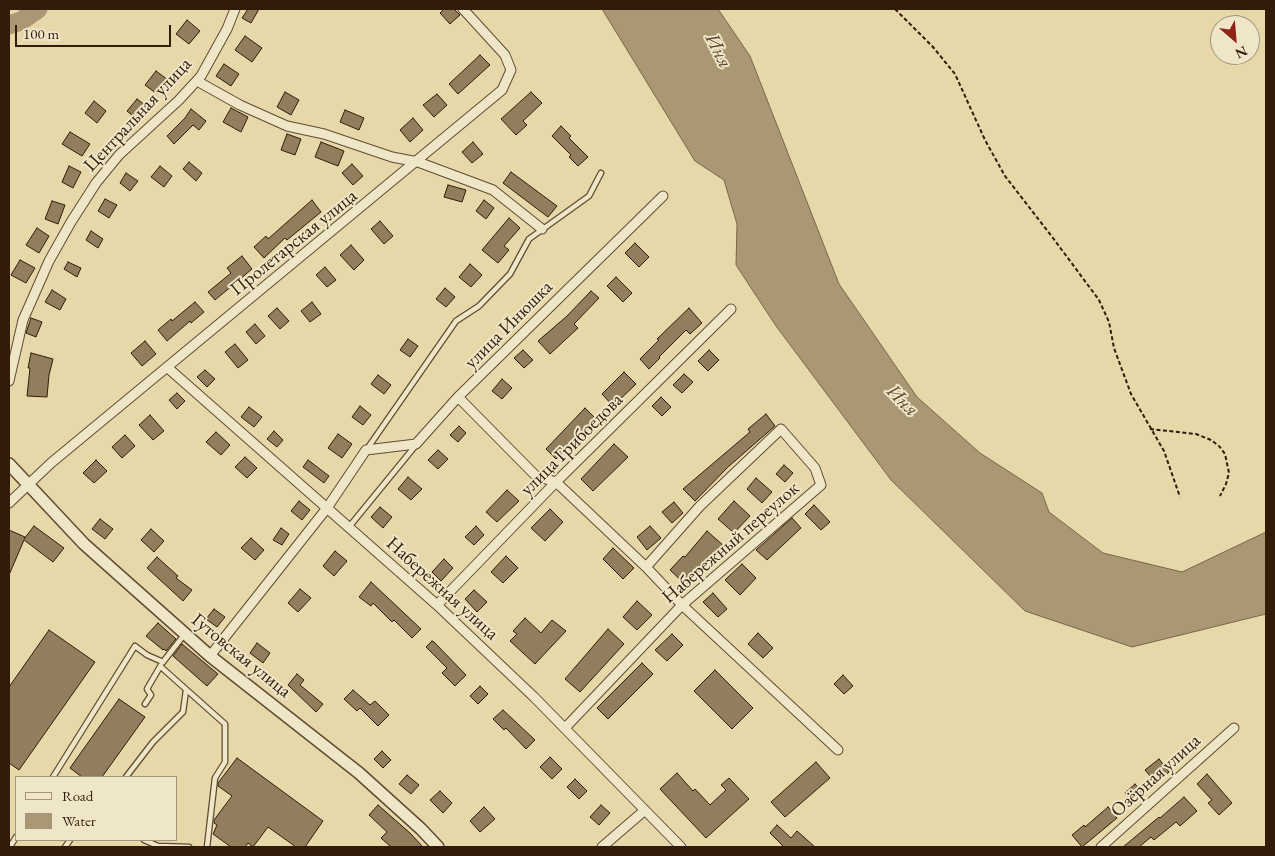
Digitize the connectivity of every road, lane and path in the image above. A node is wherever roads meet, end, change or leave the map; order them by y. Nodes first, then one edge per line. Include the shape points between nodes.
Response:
1 (235, 9) edge
2 (463, 9) edge
3 (895, 9) edge
4 (197, 81) junction
5 (418, 162) junction
6 (601, 173) dead end
7 (663, 196) dead end
8 (542, 229) junction
9 (732, 310) dead end
10 (168, 368) junction
11 (9, 381) edge
12 (458, 398) junction
13 (1150, 429) junction
14 (416, 444) junction
15 (366, 450) junction
16 (9, 464) edge
17 (556, 482) junction
18 (28, 484) junction
19 (1220, 496) dead end
20 (1180, 497) dead end
21 (9, 503) edge
22 (327, 508) junction
23 (350, 527) junction
24 (646, 567) junction
25 (437, 605) junction
26 (682, 605) junction
27 (185, 634) junction
28 (210, 656) junction
29 (162, 664) junction
30 (186, 690) junction
31 (146, 704) dead end
32 (565, 728) junction
33 (1234, 728) dead end
34 (838, 750) dead end
35 (55, 776) edge
36 (127, 776) edge
37 (645, 810) junction
38 (146, 841) edge
39 (190, 847) edge
40 (207, 847) edge
41 (438, 847) edge
42 (602, 847) edge
43 (681, 847) edge
44 (1101, 847) edge

1 - 4 street, Центральная улица
2 - 5 street, Пролетарская улица via 505,55 511,70 502,90
3 - 13 path via 955,74 1004,176 1099,300 1131,394
4 - 5 street via 287,126
4 - 11 street, Центральная улица via 119,155 76,214 49,261 23,320
5 - 8 street via 493,190
5 - 10 street, Пролетарская улица
6 - 8 lane, улица Инюшка via 589,196
7 - 12 street, улица Инюшка
8 - 15 lane, улица Инюшка via 529,239 510,274 479,306 456,321
9 - 17 street, улица Грибоедова
10 - 18 street, Пролетарская улица
10 - 22 street, Набережная улица
12 - 14 street, улица Инюшка
12 - 17 street via 536,476
13 - 19 path via 1196,434 1219,446 1225,454 1229,472
13 - 20 path via 1164,451
14 - 15 street
14 - 23 lane
15 - 22 street, улица Инюшка
16 - 18 street, Гутовская улица
17 - 24 street
17 - 25 street, улица Грибоедова
18 - 21 street, Пролетарская улица
18 - 27 street, Гутовская улица via 84,544
22 - 23 street, Набережная улица
22 - 28 street, улица Инюшка
23 - 25 street, Набережная улица
24 - 26 street
24 - 26 street, Набережный переулок via 700,506 781,429 815,468 821,485
25 - 32 street, Набережная улица
26 - 32 street, Набережный переулок
26 - 34 street
27 - 28 street, Гутовская улица
27 - 29 lane
28 - 41 street, Гутовская улица via 359,773
29 - 30 lane
29 - 31 lane via 147,689 151,695
29 - 35 lane via 135,646
30 - 36 lane via 183,712 153,742
30 - 40 lane via 224,724 225,762 215,778
32 - 37 street, Набережная улица
33 - 44 street, Озёрная улица
37 - 42 street
37 - 43 street, Набережная улица
38 - 39 lane via 158,846

